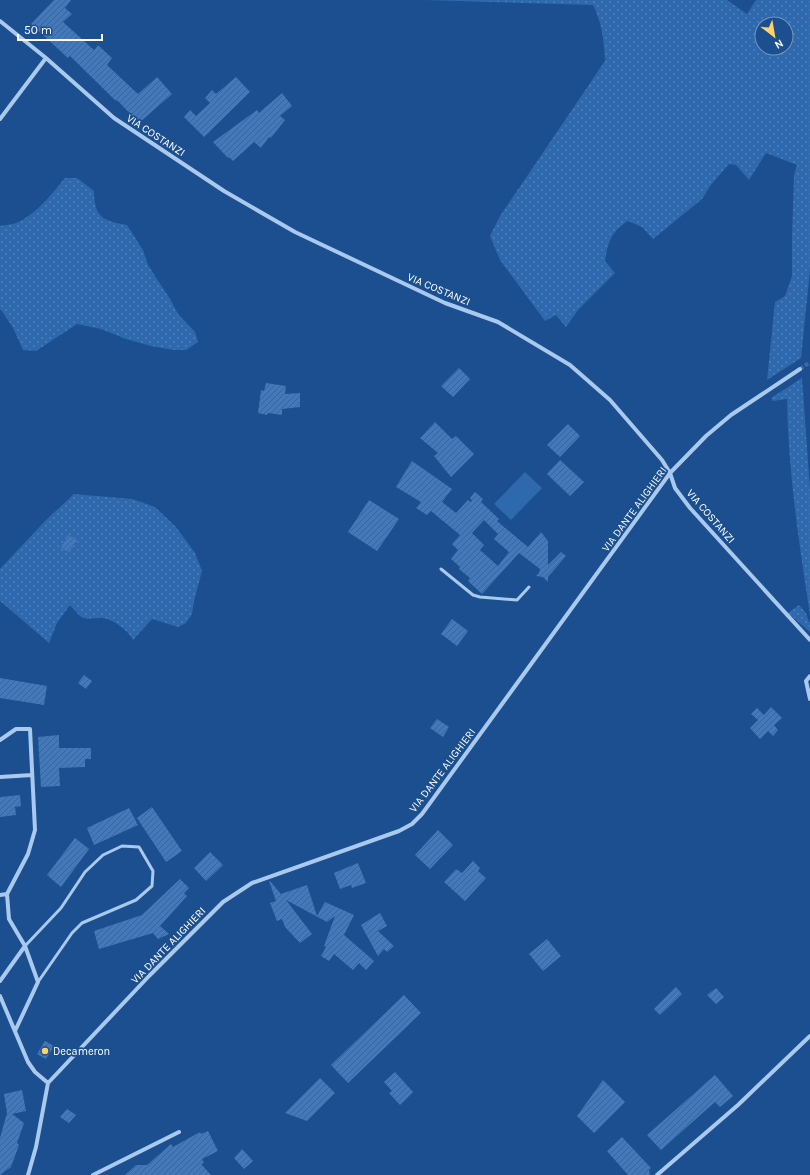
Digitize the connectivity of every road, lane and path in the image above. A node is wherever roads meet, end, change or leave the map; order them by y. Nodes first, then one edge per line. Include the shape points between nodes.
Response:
1 (0, 21) edge
2 (46, 58) junction
3 (0, 119) edge
4 (800, 369) tunnel mouth
5 (670, 473) junction
6 (441, 569) dead end
7 (528, 587) dead end
8 (810, 640) edge
9 (810, 676) edge
10 (810, 699) edge
11 (0, 740) edge
12 (32, 776) junction
13 (0, 777) edge
14 (7, 894) junction
15 (0, 895) edge
16 (25, 946) junction
17 (0, 981) edge
18 (38, 982) junction
19 (0, 996) edge
20 (15, 1031) junction
21 (810, 1036) edge
22 (48, 1083) junction
23 (179, 1132) dead end
24 (28, 1175) edge
25 (93, 1175) edge
26 (657, 1175) edge

1 - 2 street, VIA COSTANZI
2 - 3 street
2 - 5 street, VIA COSTANZI via 114,118 224,191 295,232 445,303 498,322 570,365 610,400 662,460
4 - 5 street, VIA DANTE ALIGHIERI via 706,436
5 - 8 street, VIA COSTANZI via 675,488 690,508
5 - 22 street, VIA DANTE ALIGHIERI via 422,814 412,824 399,831 252,883 223,902
6 - 7 lane via 469,592 480,597 517,600
9 - 10 street via 806,681
11 - 12 street via 16,729 30,729
12 - 13 street
12 - 14 street via 35,830 28,854
14 - 15 street
14 - 16 street via 9,919
16 - 17 street
16 - 18 street
16 - 18 lane via 61,908 85,872 103,855 122,846 139,847 153,871 152,886 136,900 82,923
18 - 20 street
19 - 20 street
20 - 22 street via 28,1062
21 - 26 street via 738,1105
22 - 24 street
23 - 25 street

